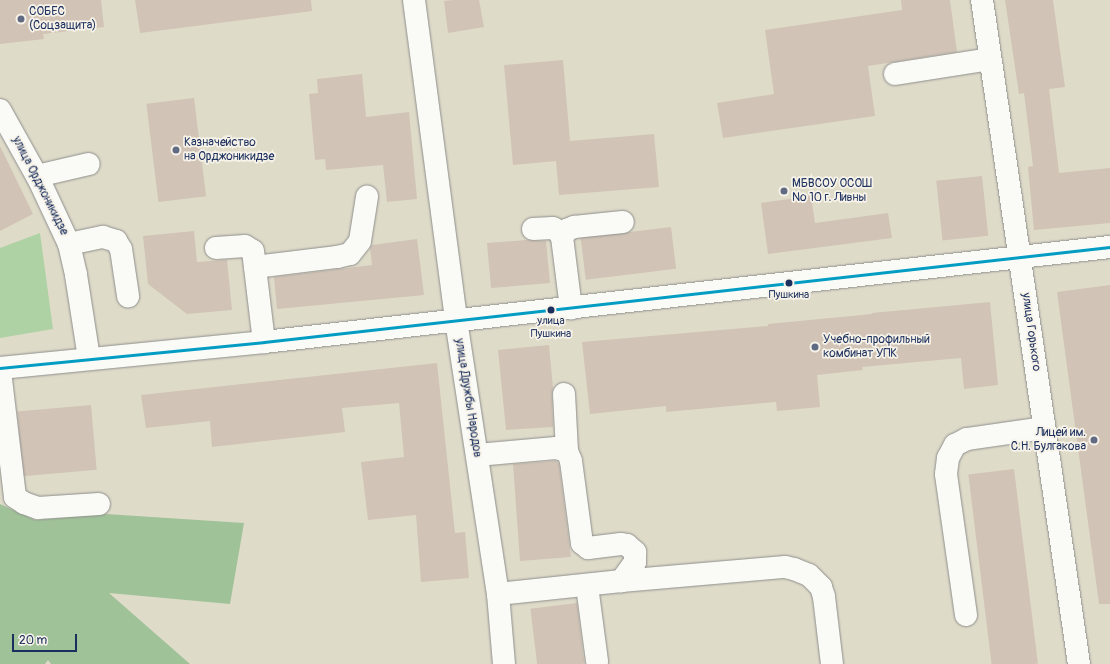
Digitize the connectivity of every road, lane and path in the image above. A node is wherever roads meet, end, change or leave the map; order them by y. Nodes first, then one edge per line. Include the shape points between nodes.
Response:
1 (982, 0) edge
2 (415, 6) edge
3 (990, 59) junction
4 (895, 74) dead end
5 (0, 110) edge
6 (89, 164) dead end
7 (37, 176) junction
8 (367, 197) dead end
9 (623, 222) dead end
10 (533, 229) dead end
11 (562, 237) junction
12 (69, 244) junction
13 (1110, 247) edge
14 (216, 248) dead end
15 (1020, 257) junction
16 (255, 267) junction
17 (128, 296) dead end
18 (571, 308) junction
19 (456, 320) junction
20 (264, 342) junction
21 (88, 358) junction
22 (0, 370) edge
23 (564, 394) dead end
24 (1044, 428) junction
25 (567, 451) junction
26 (477, 455) junction
27 (99, 504) dead end
28 (621, 581) junction
29 (587, 586) junction
30 (498, 594) junction
31 (966, 615) dead end
32 (597, 661) dead end
33 (504, 664) edge
34 (832, 664) edge
35 (1080, 664) edge

1 - 3 street, улица Горького
2 - 19 street, улица Дружбы Народов
3 - 4 street
3 - 15 street, улица Горького
5 - 7 street, улица Орджоникидзе
6 - 7 street
7 - 12 street, улица Орджоникидзе
8 - 16 street via 360,241 350,254
9 - 11 street via 574,228 567,230
10 - 11 street via 552,228
11 - 18 street
12 - 17 street via 103,237 116,241 121,249
12 - 21 street, улица Орджоникидзе
13 - 15 street
14 - 16 street via 250,248
15 - 18 street
15 - 24 street, улица Горького
16 - 20 street
18 - 19 street
19 - 20 street
19 - 26 street, улица Дружбы Народов
20 - 21 street
21 - 22 street
22 - 27 street via 15,497 38,508
23 - 25 street
24 - 31 street via 967,439 955,445 948,458 946,474
24 - 35 street, улица Горького
25 - 26 street via 556,448
25 - 28 street via 571,458 582,543 588,548 622,544 635,552 635,562
26 - 30 street, улица Дружбы Народов
28 - 29 street
28 - 34 street via 786,567 802,571 821,587
29 - 30 street
29 - 32 street
30 - 33 street, улица Дружбы Народов

